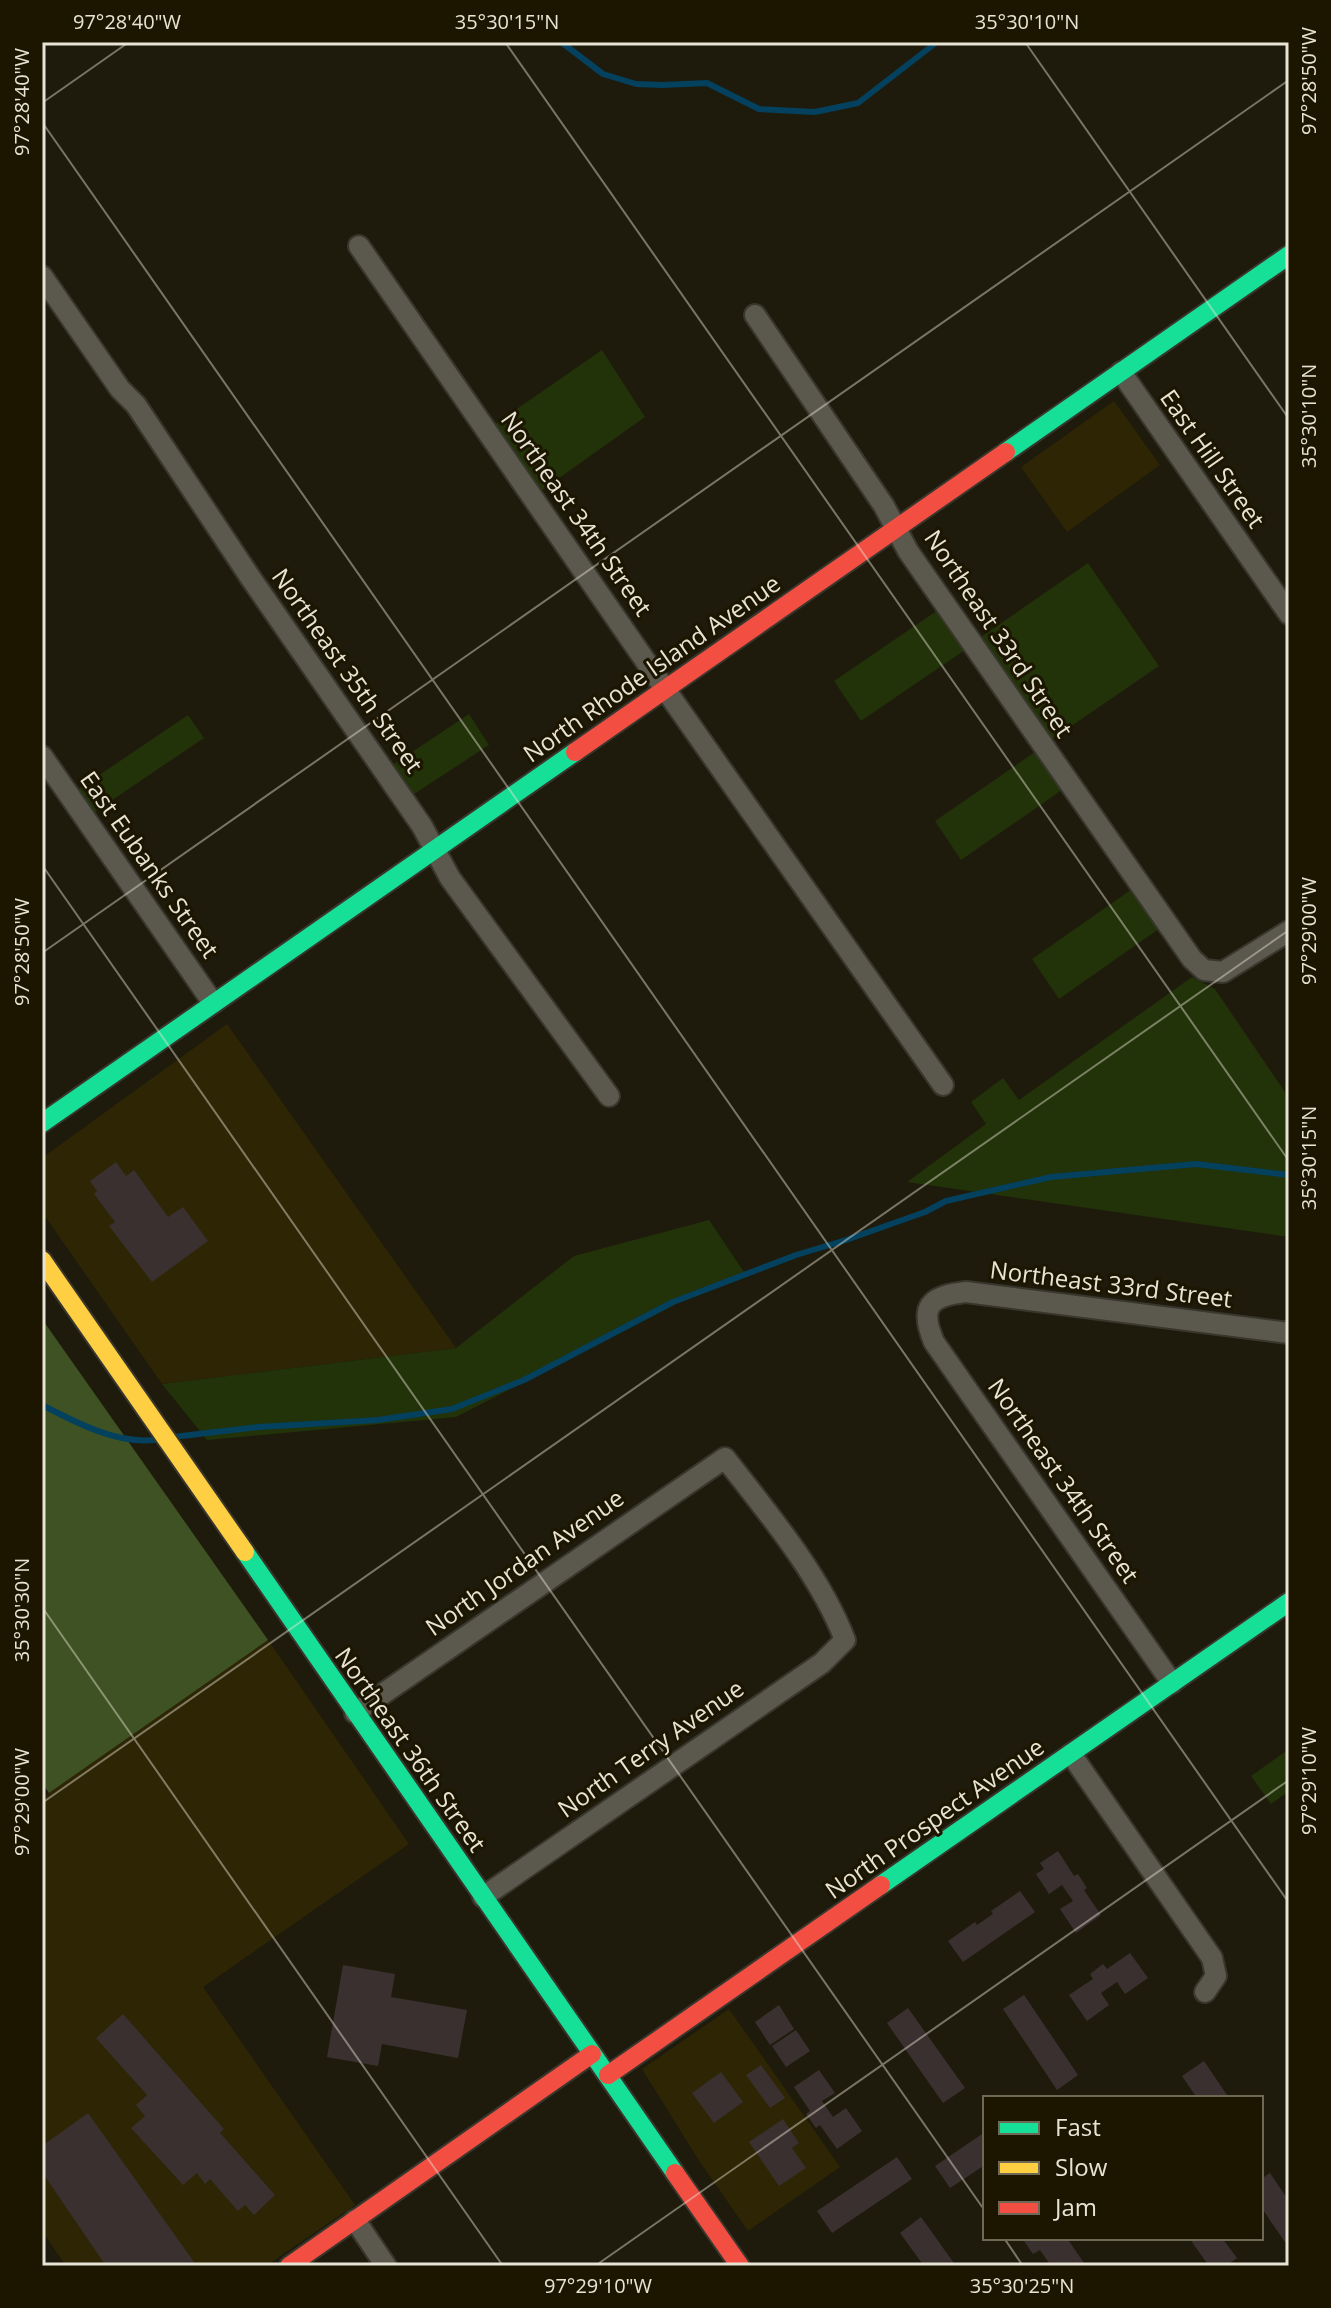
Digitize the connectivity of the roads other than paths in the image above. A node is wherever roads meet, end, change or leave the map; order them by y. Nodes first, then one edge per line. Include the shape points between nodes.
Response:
1 (359, 246) dead end
2 (1289, 255) edge
3 (42, 276) edge
4 (755, 315) dead end
5 (1121, 372) junction
6 (896, 528) junction
7 (1289, 614) edge
8 (665, 688) junction
9 (42, 756) edge
10 (435, 850) junction
11 (1289, 931) edge
12 (213, 1003) junction
13 (943, 1085) dead end
14 (609, 1096) dead end
15 (42, 1123) edge
16 (42, 1260) edge
17 (930, 1305) joint
18 (1289, 1333) edge
19 (725, 1458) joint
20 (1289, 1602) edge
21 (1172, 1683) junction
22 (355, 1713) junction
23 (1071, 1754) junction
24 (483, 1897) junction
25 (1205, 1992) dead end
26 (592, 2054) junction
27 (608, 2075) junction
28 (355, 2220) junction
29 (289, 2266) edge
30 (386, 2266) edge
31 (740, 2266) edge

1 - 8 street, Northeast 34th Street
2 - 5 street, North Rhode Island Avenue
3 - 10 street, Northeast 35th Street via 136,405
4 - 6 street, Northeast 33rd Street
5 - 6 street, North Rhode Island Avenue
5 - 7 street, East Hill Street
6 - 8 street, North Rhode Island Avenue
6 - 11 street, Northeast 33rd Street via 1192,959 1211,973 1223,972
8 - 10 street, North Rhode Island Avenue
8 - 13 street, Northeast 34th Street
9 - 12 street, East Eubanks Street
10 - 12 street, North Rhode Island Avenue
10 - 14 street, Northeast 35th Street
12 - 15 street, North Rhode Island Avenue
16 - 22 street, Northeast 36th Street
17 - 18 street, Northeast 33rd Street via 947,1294 966,1292
17 - 21 street, Northeast 34th Street via 927,1325 934,1342
19 - 22 street, North Jordan Avenue
19 - 24 street, North Terry Avenue via 832,1606 845,1640 822,1663
20 - 21 street, North Prospect Avenue
21 - 23 street, North Prospect Avenue
22 - 24 street, Northeast 36th Street
23 - 25 street via 1212,1958 1216,1976
23 - 27 street, North Prospect Avenue
24 - 26 street, Northeast 36th Street
26 - 27 street, Northeast 36th Street
26 - 28 street
27 - 31 street, Northeast 36th Street
28 - 29 street
28 - 30 street

